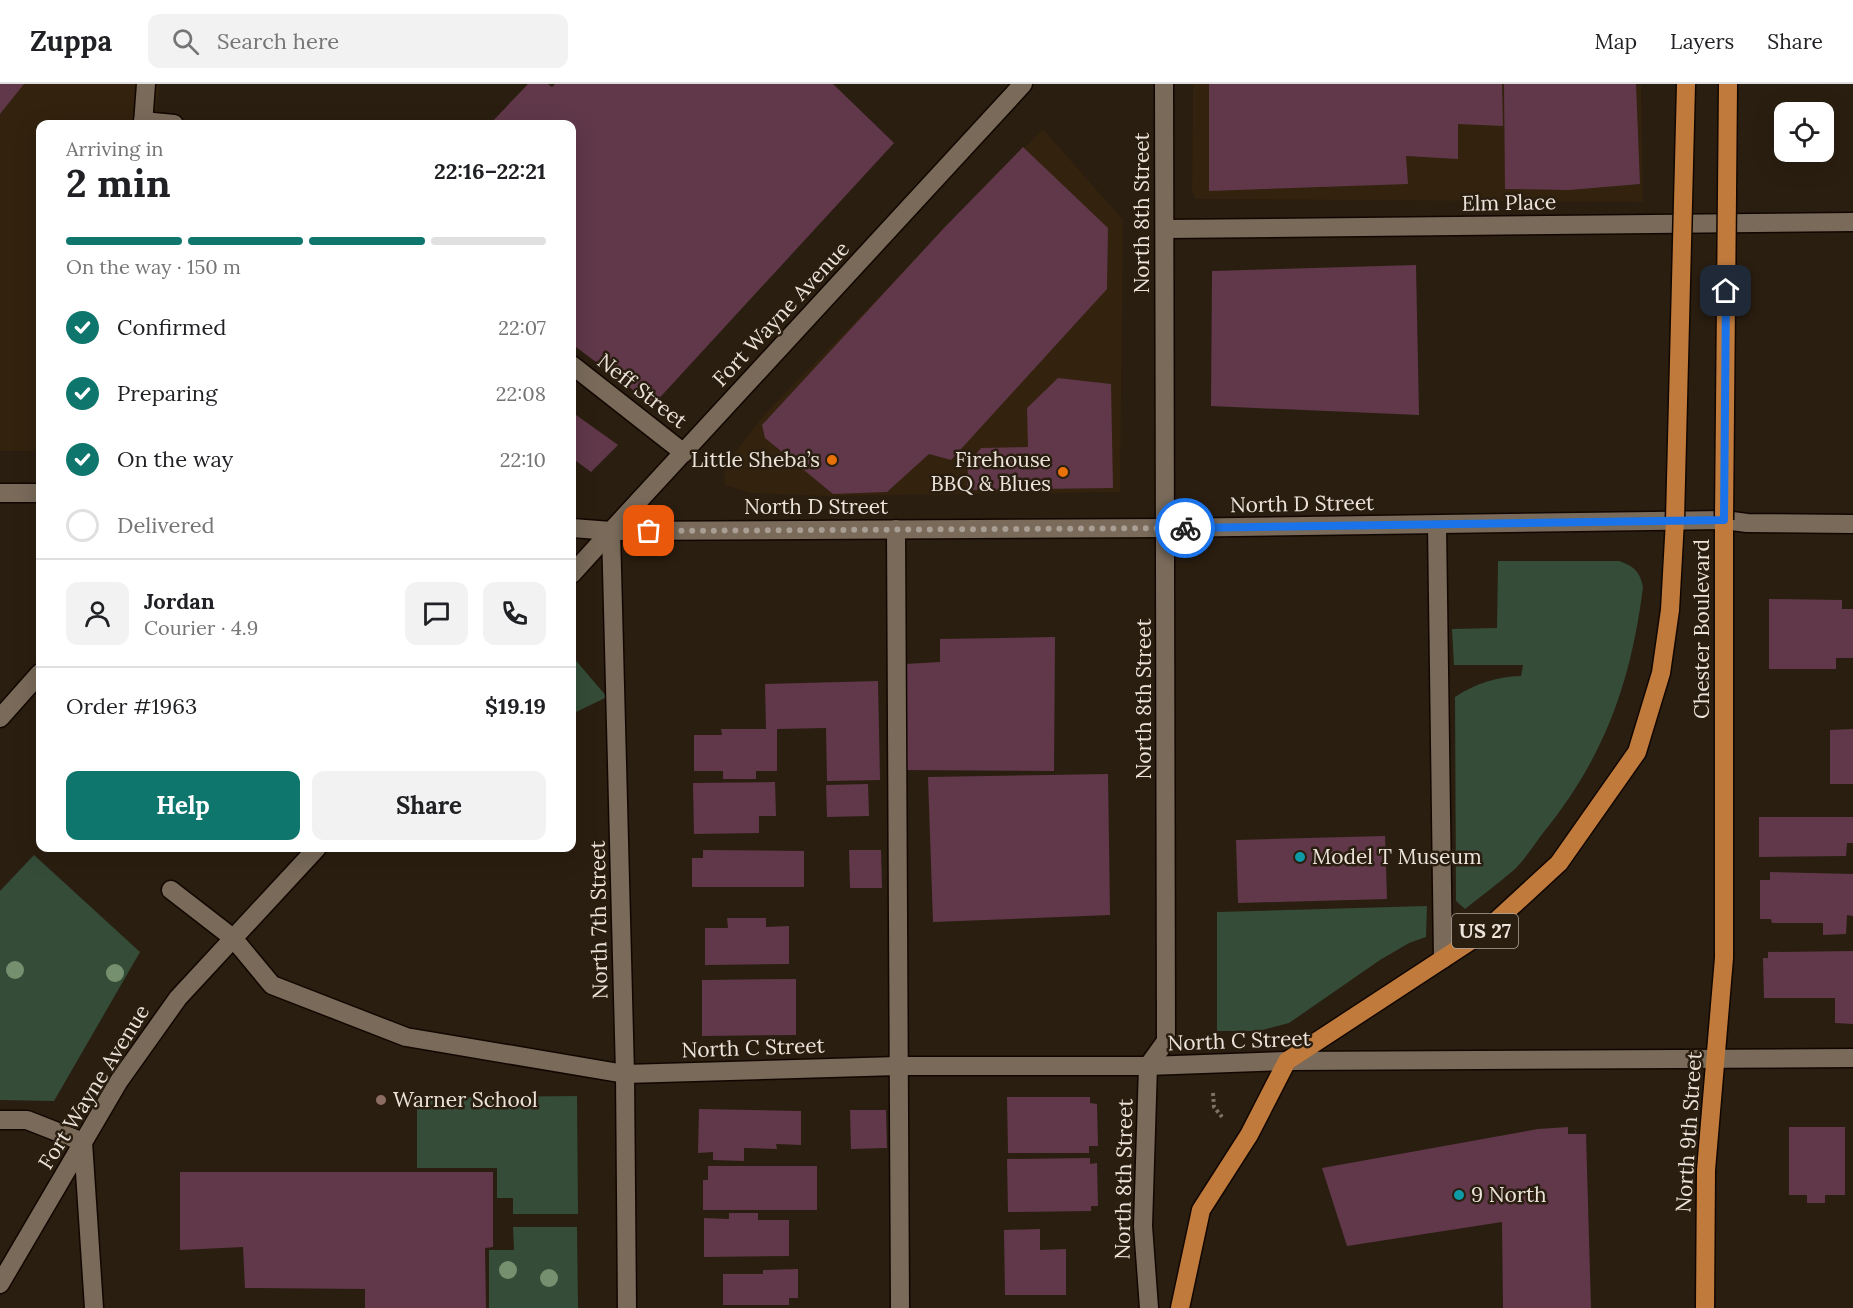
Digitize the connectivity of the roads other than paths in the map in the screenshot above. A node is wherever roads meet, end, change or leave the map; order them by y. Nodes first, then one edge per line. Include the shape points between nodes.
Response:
1 (146, 84) edge
2 (1023, 84) edge
3 (1164, 84) edge
4 (1686, 84) edge
5 (1728, 84) edge
6 (143, 120) edge
7 (1853, 222) edge
8 (1165, 228) junction
9 (576, 368) edge
10 (684, 453) junction
11 (0, 493) edge
12 (36, 493) edge
13 (1675, 520) junction
14 (1724, 520) junction
15 (1853, 524) edge
16 (1437, 525) junction
17 (576, 528) edge
18 (1166, 528) junction
19 (896, 529) junction
20 (611, 531) junction
21 (576, 570) edge
22 (36, 678) edge
23 (0, 718) edge
24 (314, 852) edge
25 (171, 890) dead end
26 (233, 939) junction
27 (1725, 958) joint
28 (1443, 959) junction
29 (1853, 1058) edge
30 (1716, 1060) junction
31 (1287, 1061) junction
32 (898, 1066) junction
33 (1148, 1066) junction
34 (626, 1074) junction
35 (0, 1120) edge
36 (83, 1142) junction
37 (0, 1284) edge
38 (94, 1308) edge
39 (627, 1308) edge
40 (900, 1308) edge
41 (1149, 1308) edge
42 (1180, 1308) edge
43 (1705, 1308) edge

1 - 6 street
2 - 10 street, Fort Wayne Avenue
3 - 8 street, North 8th Street
4 - 13 highway, Chester Boulevard / US 27, bridge
5 - 14 highway, Chester Boulevard, bridge
7 - 8 street, Elm Place
8 - 18 street, North 8th Street
9 - 10 street, Neff Street
10 - 20 street, Fort Wayne Avenue
11 - 12 street
13 - 14 street, North D Street
13 - 16 street, North D Street
13 - 28 highway, Chester Boulevard / US 27 via 1670,610 1661,673 1637,752 1559,863 1484,932
14 - 15 street, North D Street
14 - 27 highway, Chester Boulevard
16 - 18 street, North D Street
16 - 28 street
17 - 20 street, North D Street
18 - 19 street, North D Street
18 - 33 street, North 8th Street via 1166,1041
19 - 20 street, North D Street
19 - 32 street
20 - 21 street, Fort Wayne Avenue
20 - 34 street, North 7th Street
22 - 23 street
24 - 26 street, Fort Wayne Avenue
25 - 26 street, North C Street
26 - 34 street, North C Street via 272,985 406,1037
26 - 36 street, Fort Wayne Avenue via 178,998 119,1081
27 - 30 highway, North 9th Street
28 - 31 highway, US 27
29 - 30 street, North C Street
30 - 31 street, North C Street
30 - 43 highway, North 9th Street via 1706,1170
31 - 33 street, North C Street
31 - 42 highway, US 27 via 1249,1135 1201,1210
32 - 33 street, North C Street
32 - 34 street, North C Street
32 - 40 street
33 - 41 street, North 8th Street via 1143,1226
34 - 39 street, North 7th Street
35 - 36 street via 27,1120
36 - 37 street, Fort Wayne Avenue
36 - 38 street

